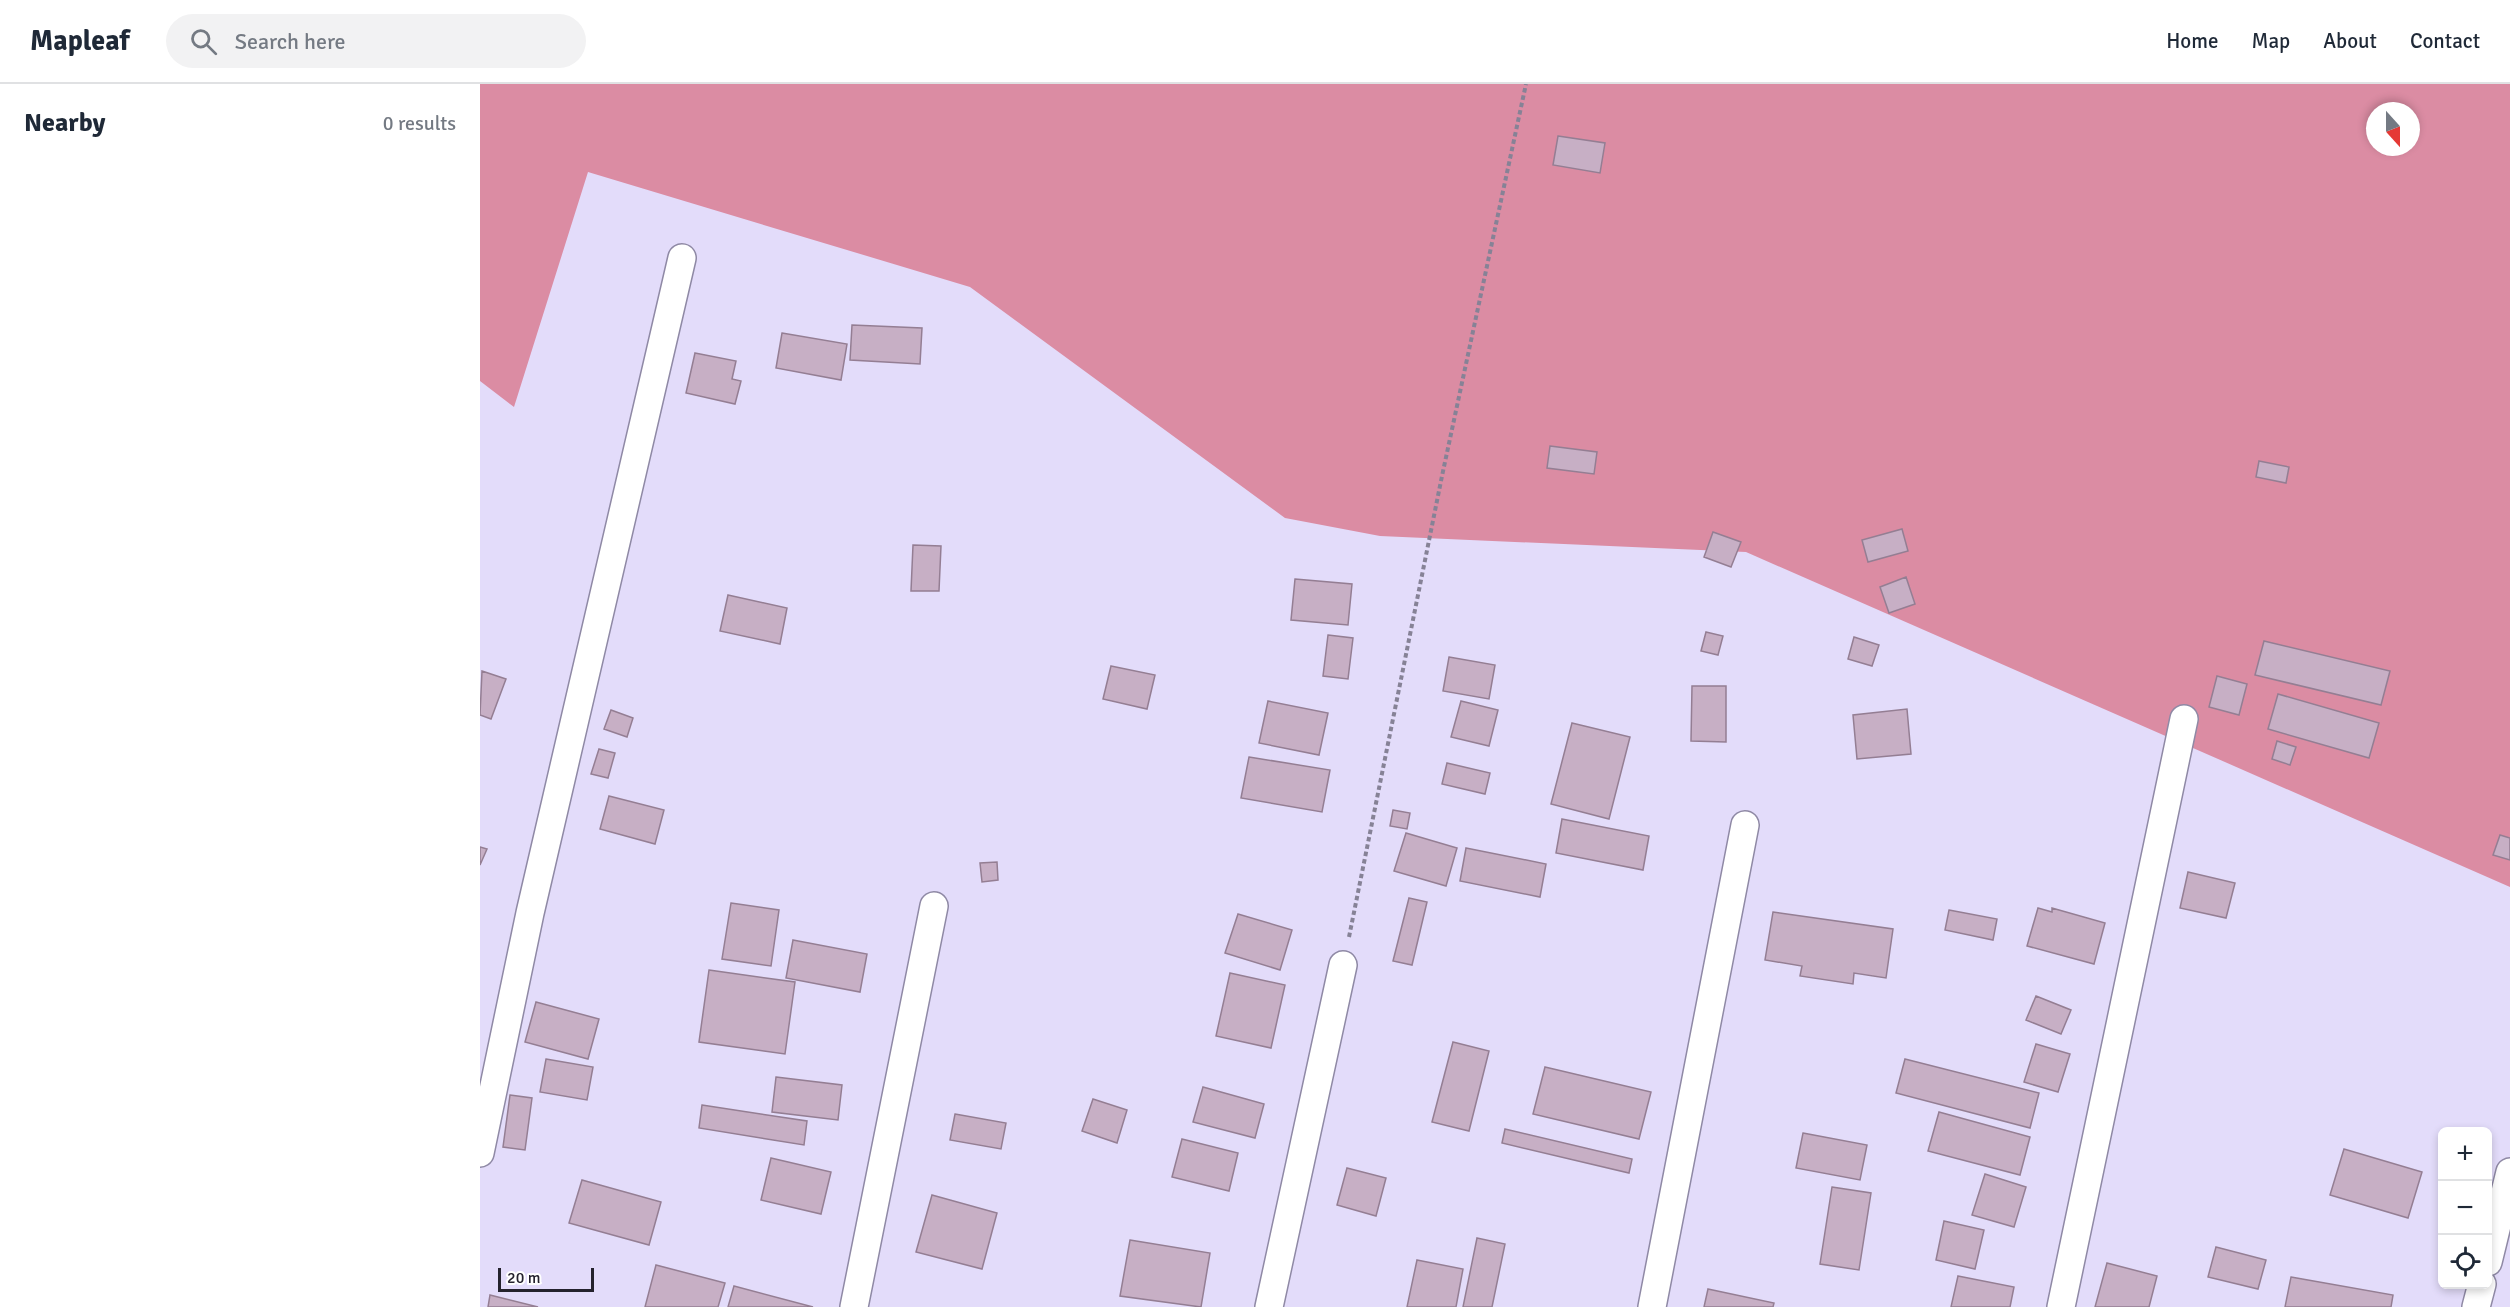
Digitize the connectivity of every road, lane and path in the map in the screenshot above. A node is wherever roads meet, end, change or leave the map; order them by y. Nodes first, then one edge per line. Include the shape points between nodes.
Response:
1 (1526, 84) edge
2 (682, 258) dead end
3 (2184, 718) dead end
4 (1745, 825) dead end
5 (934, 906) dead end
6 (1343, 965) joint
7 (480, 1153) edge
8 (2510, 1172) edge
9 (2492, 1242) edge
10 (2481, 1289) edge
11 (854, 1307) edge
12 (1269, 1307) edge
13 (1652, 1307) edge
14 (2061, 1307) edge
15 (2476, 1307) edge

1 - 6 path
2 - 7 street via 530,913
3 - 14 street
4 - 13 street
5 - 11 street
6 - 12 street
8 - 9 street
10 - 15 street

